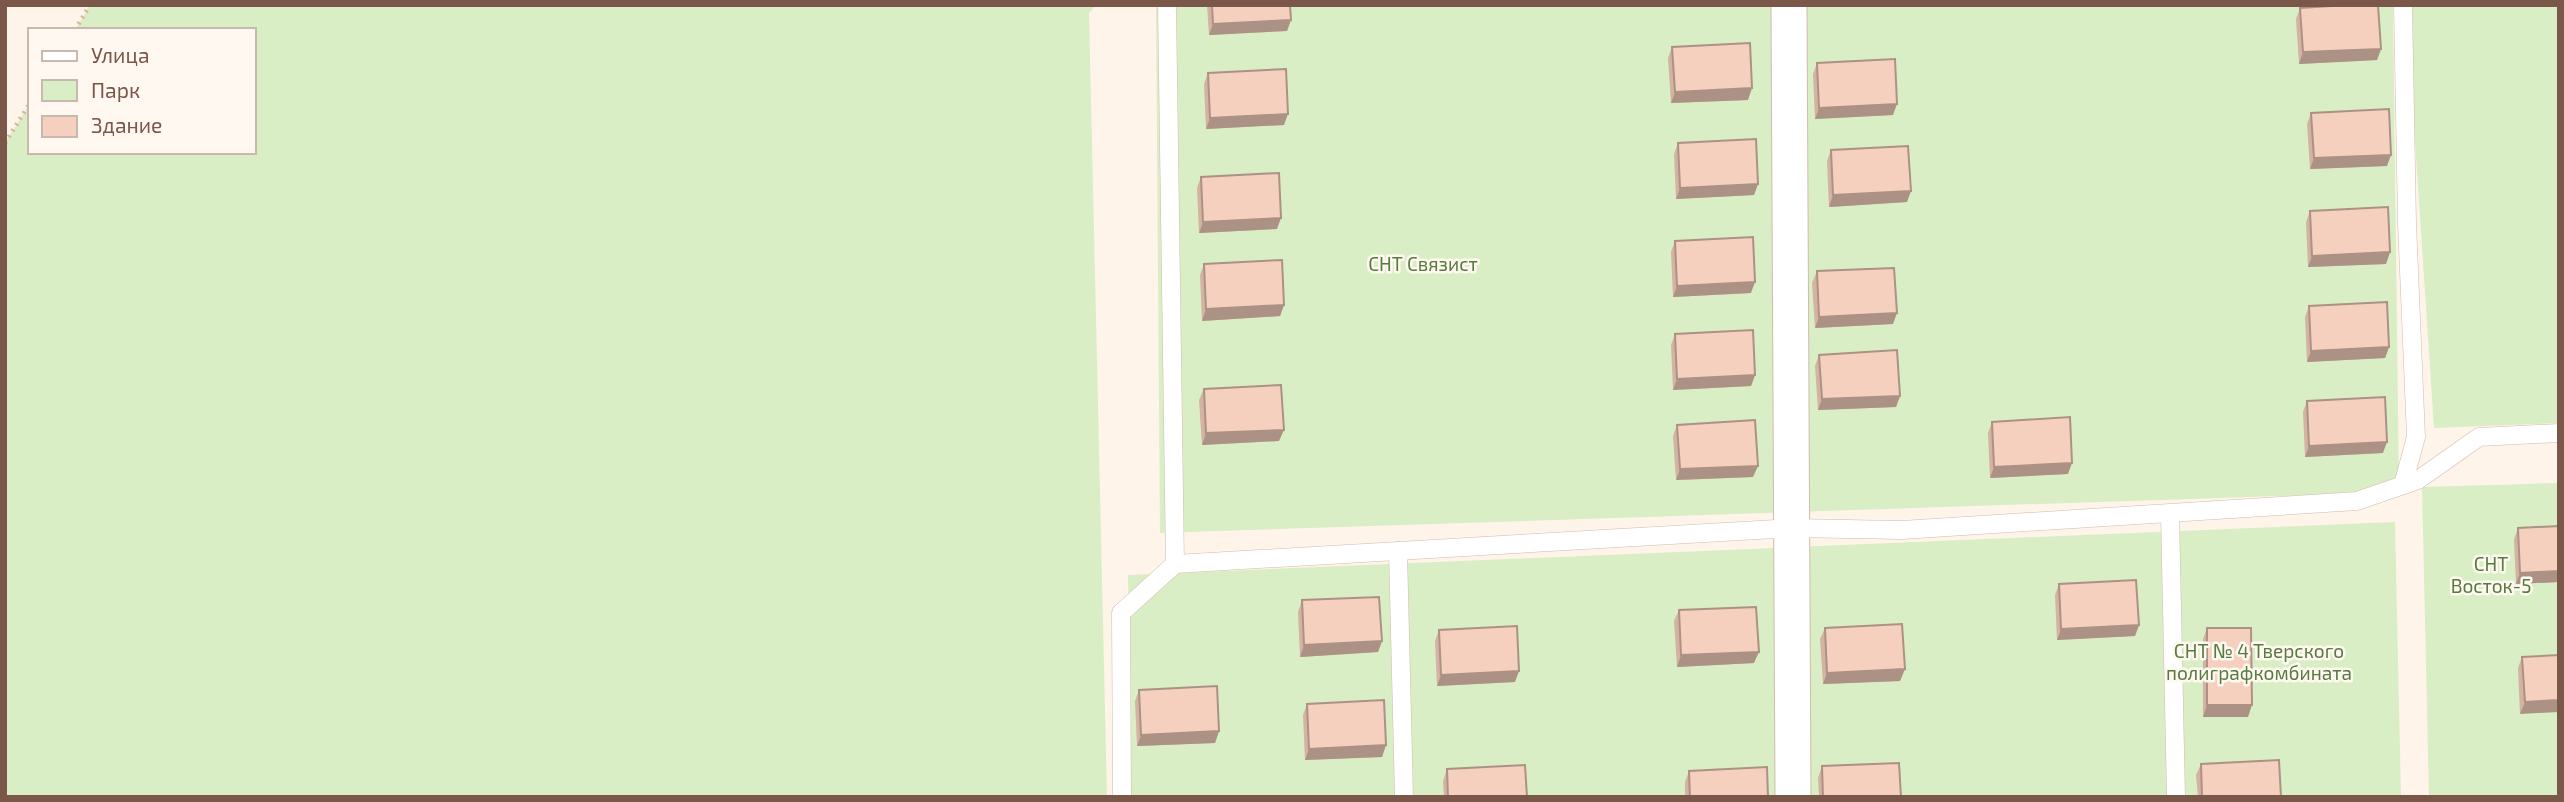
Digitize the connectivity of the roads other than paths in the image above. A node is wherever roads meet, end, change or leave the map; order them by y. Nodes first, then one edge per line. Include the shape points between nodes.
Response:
1 (1167, 5) edge
2 (1789, 5) edge
3 (2403, 5) edge
4 (2559, 433) edge
5 (2403, 485) junction
6 (2170, 514) junction
7 (1791, 528) junction
8 (1398, 551) junction
9 (1175, 564) junction
10 (1122, 797) edge
11 (1404, 797) edge
12 (1793, 797) edge
13 (2176, 797) edge

1 - 9 lane
2 - 7 street
3 - 5 lane via 2416,437
4 - 5 lane via 2479,437 2418,480
5 - 6 lane via 2357,501
6 - 7 lane via 1902,530
6 - 13 lane
7 - 8 lane
7 - 12 street
8 - 9 lane
8 - 11 lane
9 - 10 lane via 1121,613

